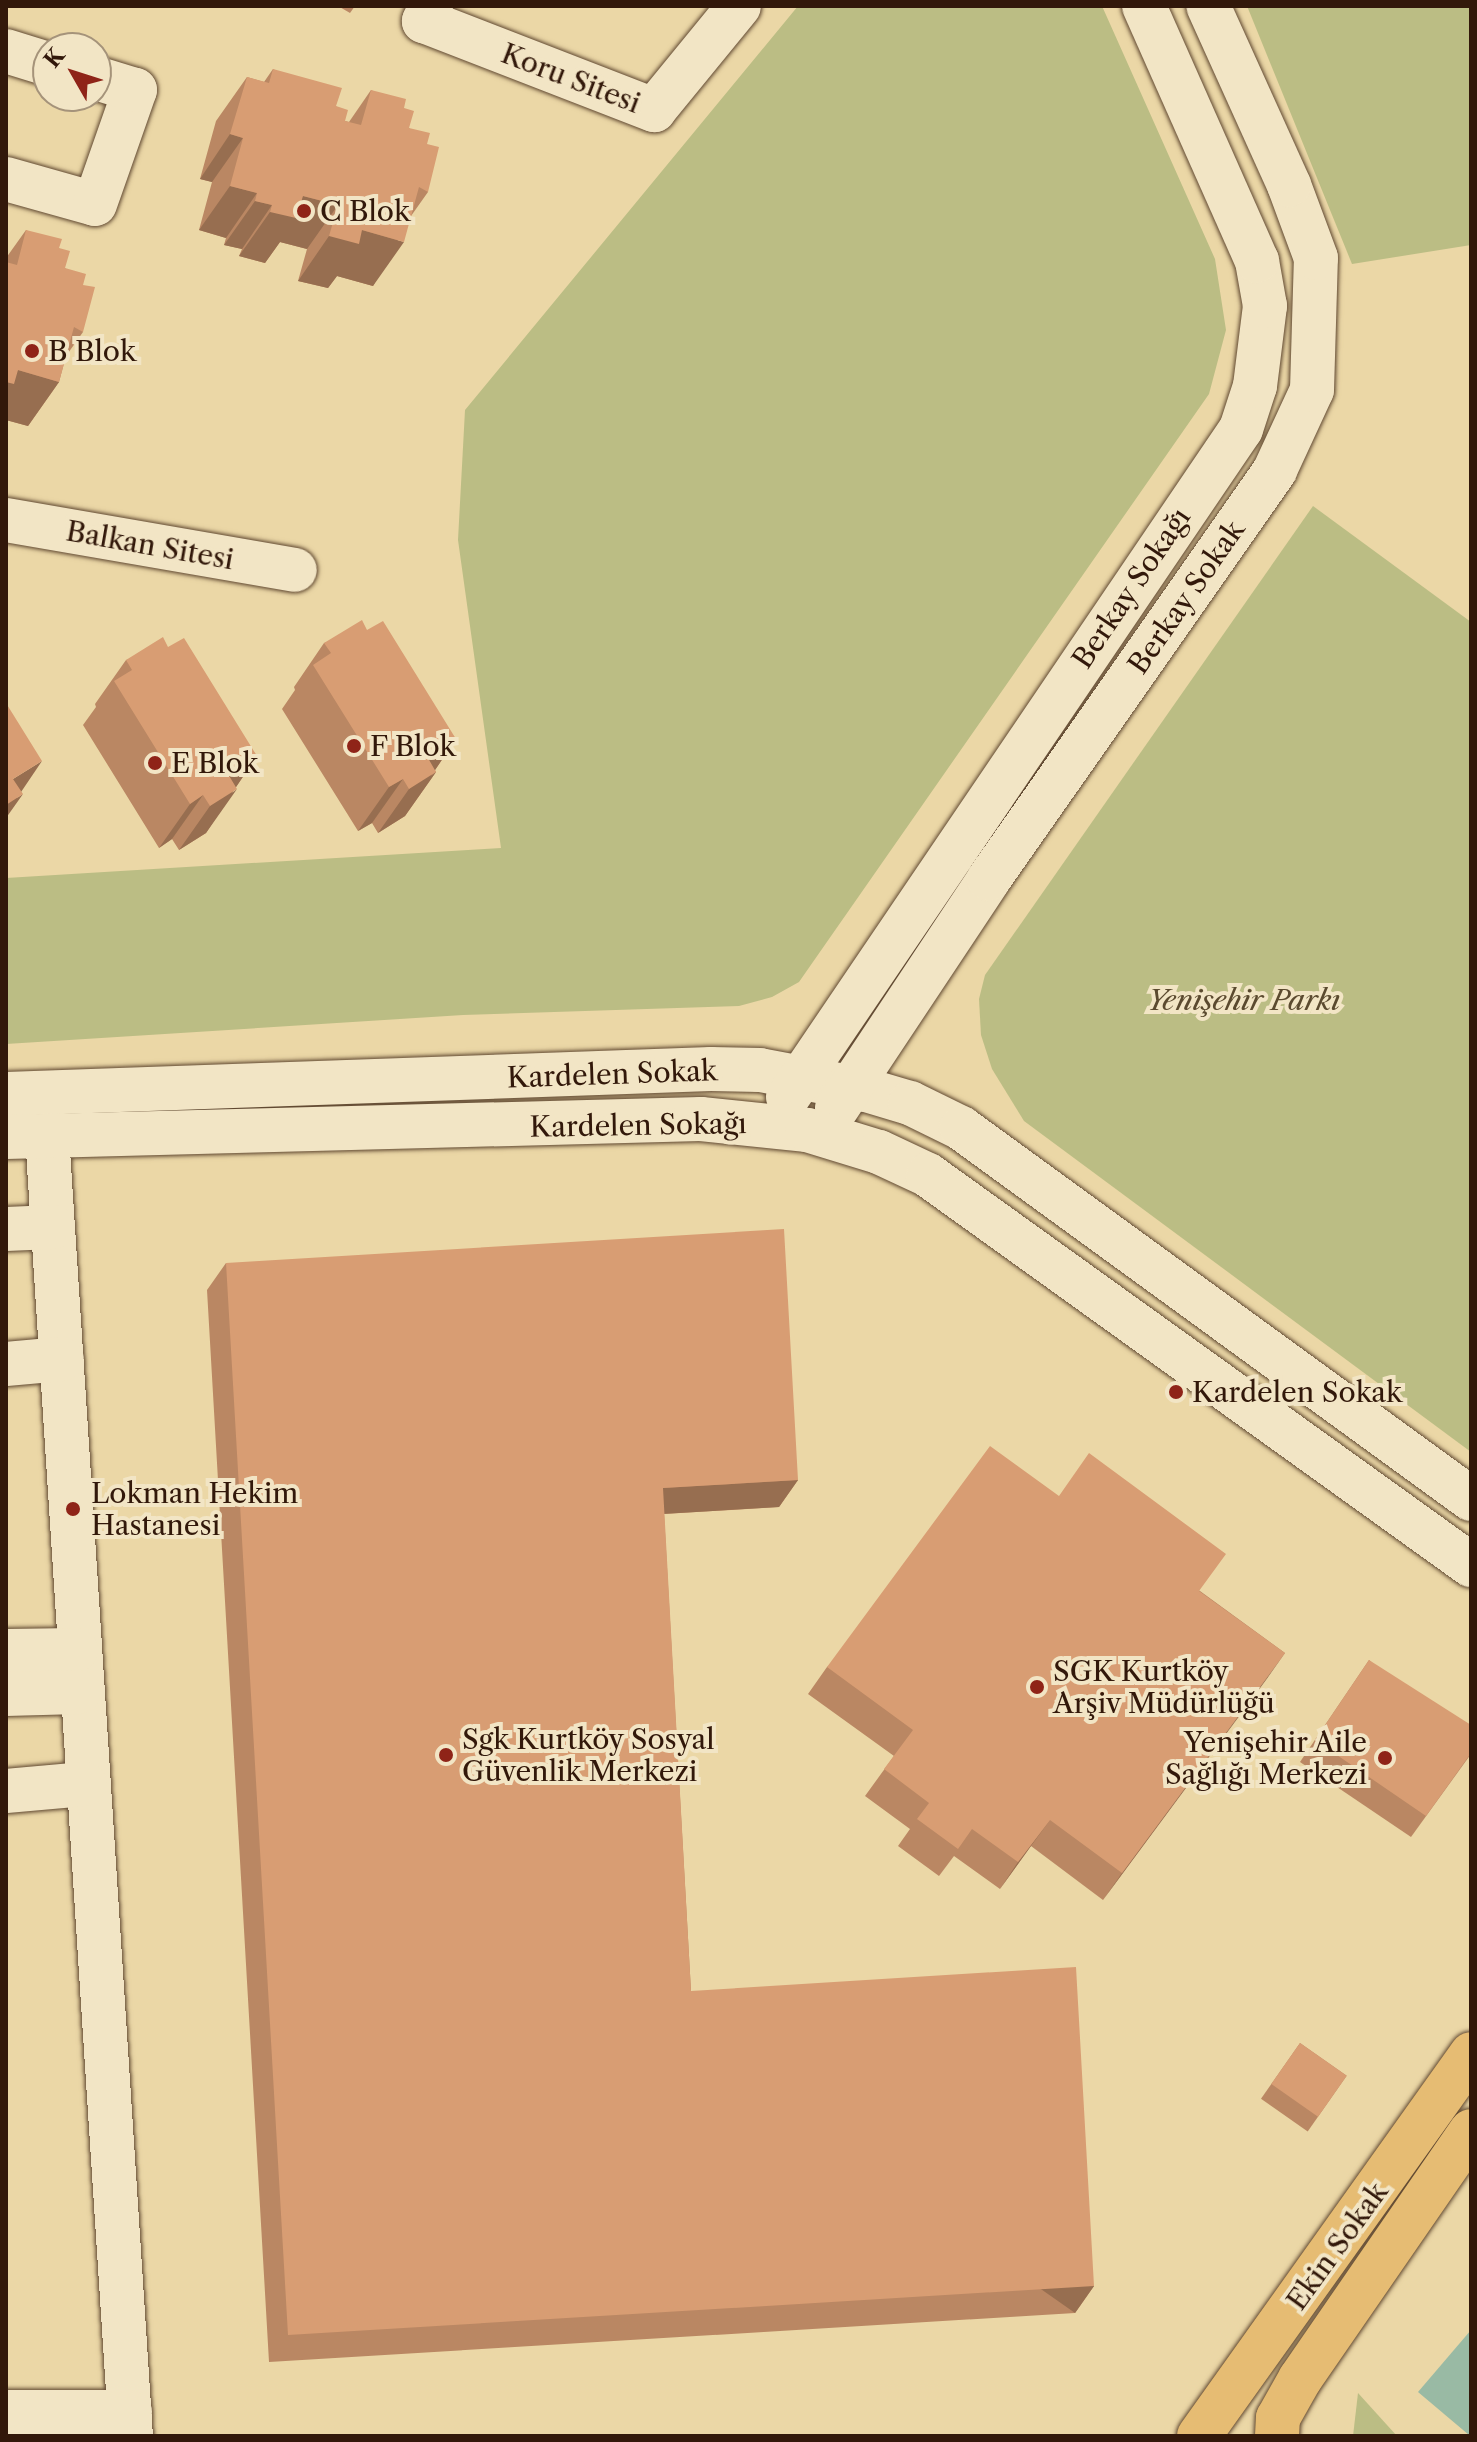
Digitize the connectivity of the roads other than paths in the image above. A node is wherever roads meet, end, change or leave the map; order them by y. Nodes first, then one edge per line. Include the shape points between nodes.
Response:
1 (431, 6) edge
2 (739, 6) edge
3 (1144, 6) edge
4 (1208, 6) edge
5 (6, 51) edge
6 (32, 59) edge
7 (112, 83) edge
8 (6, 179) edge
9 (6, 520) edge
10 (295, 570) dead end
11 (799, 1076) junction
12 (848, 1086) junction
13 (6, 1094) edge
14 (774, 1124) junction
15 (823, 1135) junction
16 (26, 1136) edge
17 (53, 1227) junction
18 (6, 1229) edge
19 (62, 1359) junction
20 (6, 1364) edge
21 (1471, 1499) edge
22 (1471, 1565) edge
23 (6, 1651) edge
24 (78, 1671) junction
25 (6, 1694) edge
26 (85, 1784) junction
27 (6, 1791) edge
28 (1471, 2054) edge
29 (1471, 2131) edge
30 (6, 2412) edge
31 (130, 2424) edge
32 (1199, 2436) edge
33 (1277, 2436) edge

1 - 2 street, Koru Sitesi via 424,21 654,110
3 - 11 street, Berkay Sokağı via 1257,261 1265,306 1255,386 1241,429
4 - 12 street, Berkay Sokak via 1316,258 1312,390 1275,470
5 - 6 street
7 - 8 street via 135,90 95,204
9 - 10 street, Balkan Sitesi
11 - 12 street, Kardelen Sokak
11 - 13 street, Kardelen Sokak via 711,1069
11 - 14 street, Berkay Sokağı
12 - 15 street, Berkay Sokak
12 - 21 street, Kardelen Sokak via 910,1103 961,1128
14 - 15 street, Kardelen Sokağı
14 - 16 street, Kardelen Sokağı via 701,1119
15 - 22 street, Kardelen Sokağı via 928,1175
16 - 17 street
17 - 18 street
17 - 19 street
19 - 20 street
19 - 24 street
23 - 24 street
24 - 25 street
24 - 26 street
26 - 27 street
26 - 31 street
28 - 32 main road, Ekin Sokak
29 - 33 main road, Ekin Sokak via 1300,2379 1278,2418
30 - 31 street

